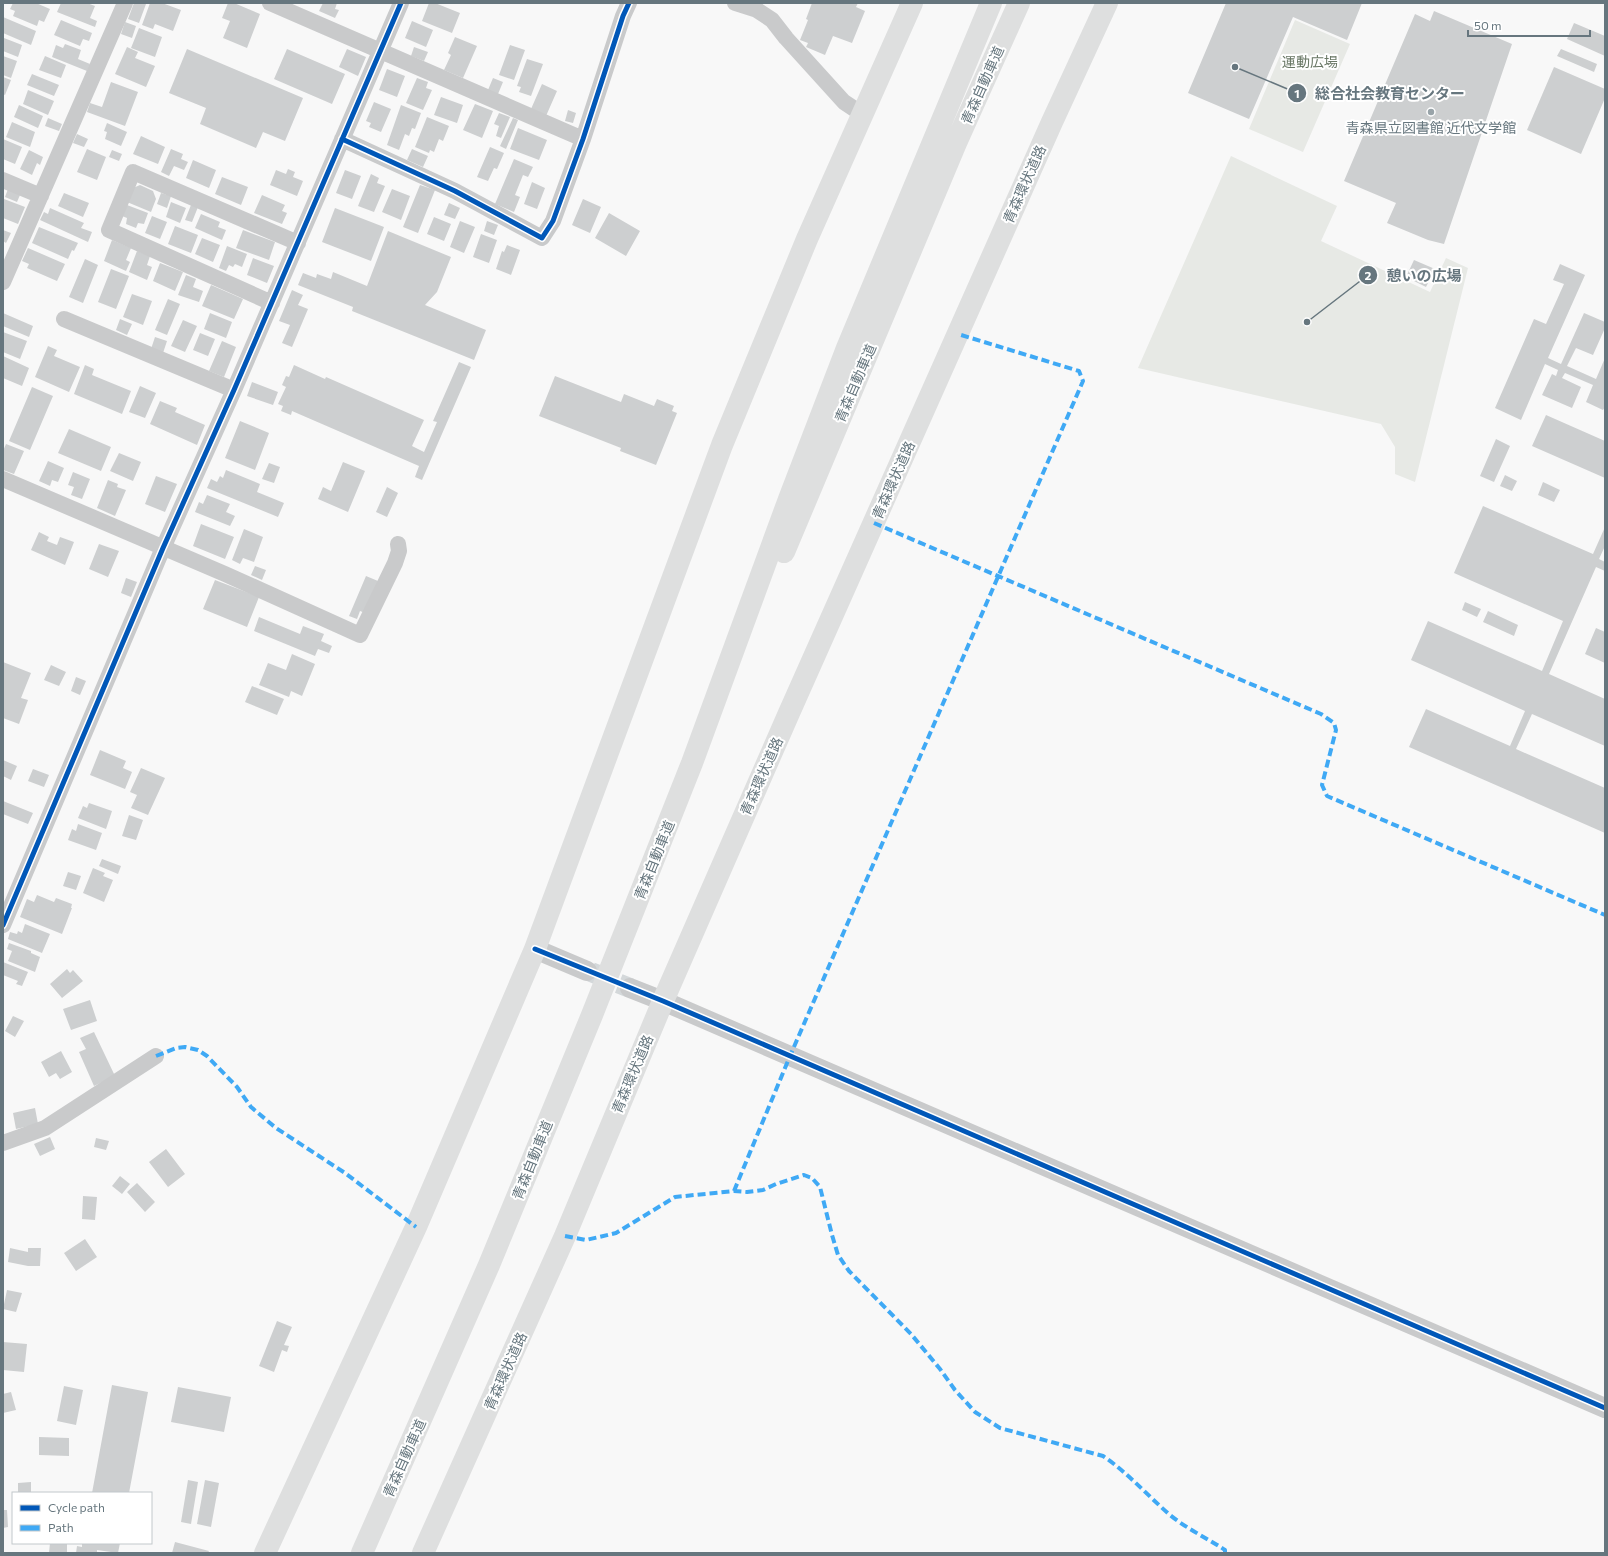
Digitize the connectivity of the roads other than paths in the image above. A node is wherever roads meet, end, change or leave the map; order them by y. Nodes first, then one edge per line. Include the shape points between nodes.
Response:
1 (125, 3) edge
2 (270, 3) edge
3 (401, 3) edge
4 (629, 3) edge
5 (736, 3) edge
6 (912, 3) edge
7 (991, 3) edge
8 (1019, 3) edge
9 (1107, 3) edge
10 (380, 52) junction
11 (862, 114) junction
12 (583, 139) junction
13 (342, 140) junction
14 (3, 180) edge
15 (41, 196) junction
16 (298, 242) junction
17 (3, 282) edge
18 (272, 303) junction
19 (64, 319) dead end
20 (234, 390) junction
21 (3, 480) edge
22 (398, 544) dead end
23 (163, 548) junction
24 (692, 763) junction
25 (3, 925) edge
26 (535, 949) junction
27 (587, 971) tunnel mouth
28 (630, 988) tunnel mouth
29 (662, 1001) junction
30 (156, 1056) dead end
31 (3, 1143) edge
32 (1605, 1408) edge
33 (265, 1553) edge
34 (362, 1553) edge
35 (423, 1553) edge

1 - 15 street
2 - 10 street
3 - 10 street
4 - 12 street
5 - 11 street via 757,10 772,20 844,102
6 - 11 highway
7 - 24 highway, 青森自動車道 via 847,348
8 - 24 highway, 青森自動車道 via 956,143 807,499
9 - 29 highway, 青森環状道路
10 - 12 street
10 - 13 street
11 - 26 highway via 722,445
12 - 13 street via 553,221 542,238 455,191
13 - 16 street
14 - 15 street
15 - 17 street
16 - 18 street
16 - 18 street via 133,172 109,230
18 - 20 street
19 - 20 street
20 - 23 street
21 - 23 street
22 - 23 street via 400,551 395,563 360,635
23 - 25 street
24 - 34 highway, 青森自動車道 via 489,1265
26 - 27 street
26 - 33 highway via 416,1226
28 - 29 street
29 - 32 street
29 - 35 highway, 青森環状道路 via 565,1236
30 - 31 street via 45,1128

